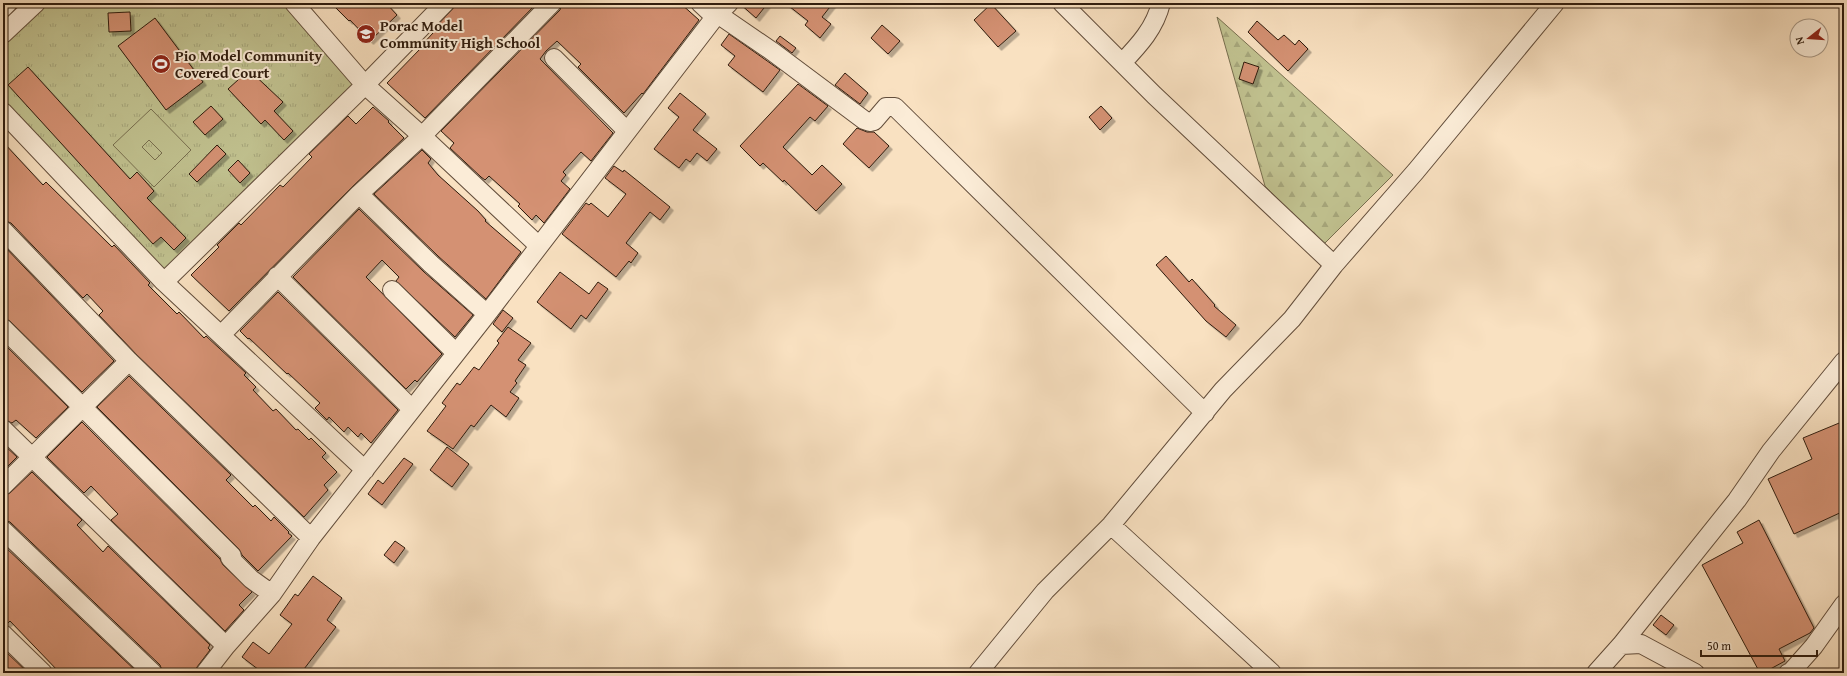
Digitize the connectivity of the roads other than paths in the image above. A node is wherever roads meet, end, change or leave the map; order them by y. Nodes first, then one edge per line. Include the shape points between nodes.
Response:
1 (8, 3) edge
2 (36, 3) edge
3 (294, 3) edge
4 (444, 3) edge
5 (552, 3) edge
6 (700, 3) edge
7 (1062, 3) edge
8 (1160, 3) edge
9 (1555, 3) edge
10 (3, 8) edge
11 (721, 12) edge
12 (3, 34) edge
13 (554, 58) dead end
14 (1122, 63) junction
15 (365, 85) junction
16 (3, 112) edge
17 (627, 131) junction
18 (422, 136) junction
19 (359, 194) junction
20 (3, 230) edge
21 (539, 246) junction
22 (1334, 265) junction
23 (278, 276) junction
24 (164, 282) junction
25 (392, 290) dead end
26 (487, 314) junction
27 (3, 328) edge
28 (221, 335) junction
29 (456, 353) junction
30 (129, 361) junction
31 (1844, 361) edge
32 (83, 408) junction
33 (412, 410) junction
34 (1204, 412) junction
35 (3, 429) edge
36 (32, 457) junction
37 (364, 470) junction
38 (3, 486) edge
39 (1111, 525) junction
40 (3, 530) edge
41 (311, 538) junction
42 (272, 594) junction
43 (1844, 604) edge
44 (3, 634) edge
45 (1621, 645) junction
46 (226, 646) junction
47 (40, 672) edge
48 (153, 673) edge
49 (205, 673) edge
50 (978, 673) edge
51 (1272, 673) edge
52 (1596, 673) edge
53 (1695, 673) edge
54 (1788, 673) edge

1 - 10 street
2 - 12 street
3 - 15 street
4 - 15 street
5 - 18 street
6 - 11 street
7 - 14 street
8 - 14 street via 1157,17 1150,29 1139,46
9 - 22 street via 1416,171
11 - 17 street
11 - 34 street via 864,120 870,122 886,107 895,107
13 - 17 street
14 - 22 street
15 - 18 street
15 - 24 street
16 - 24 street
17 - 21 street
18 - 19 street
18 - 21 street
19 - 23 street
19 - 26 street
20 - 30 street
21 - 26 street
22 - 34 street via 1292,318
23 - 28 street
23 - 33 street
24 - 28 street
25 - 29 street
26 - 29 street
27 - 32 street
28 - 37 street
29 - 33 street
30 - 32 street
30 - 41 street
31 - 45 street
32 - 36 street
32 - 42 street via 232,556 230,558 251,579
33 - 37 street
34 - 39 street
35 - 36 street
36 - 38 street
36 - 46 street
37 - 41 street
39 - 50 street via 1045,591
39 - 51 street
40 - 48 street
41 - 42 street
42 - 46 street
43 - 54 street via 1814,646
44 - 47 street
45 - 52 street
45 - 53 street via 1641,644
46 - 49 street

